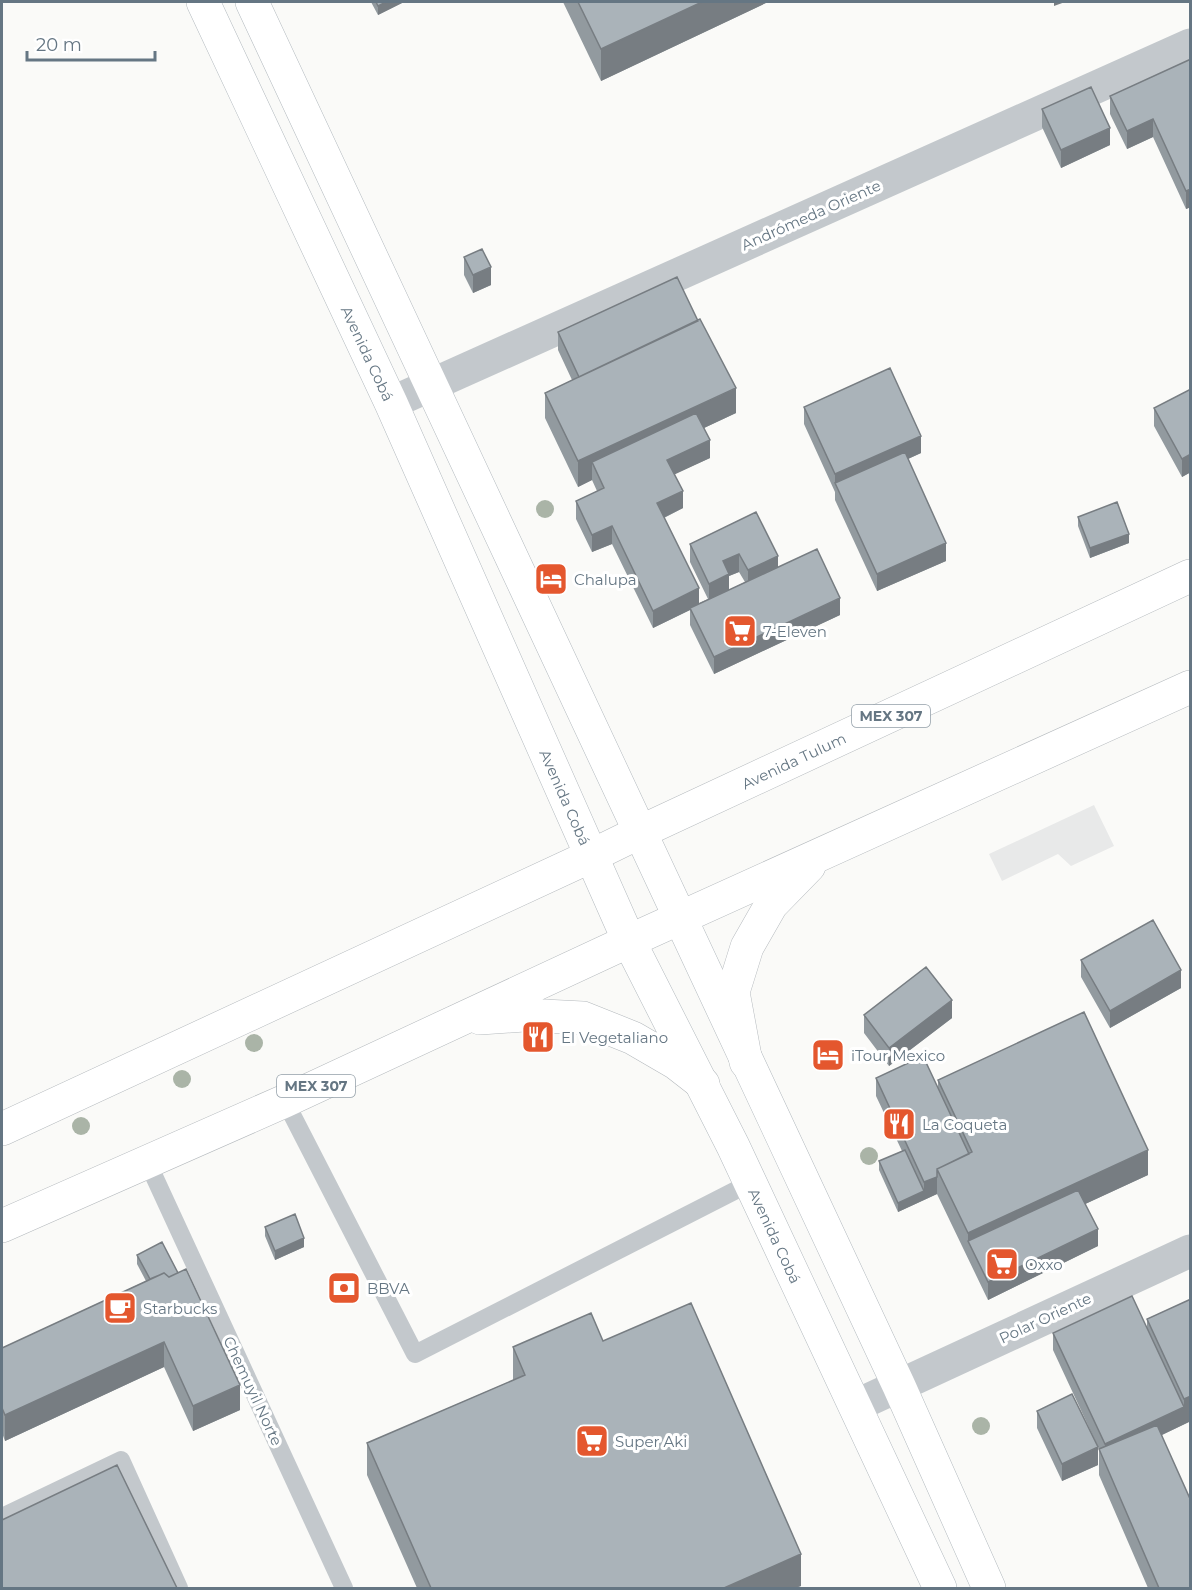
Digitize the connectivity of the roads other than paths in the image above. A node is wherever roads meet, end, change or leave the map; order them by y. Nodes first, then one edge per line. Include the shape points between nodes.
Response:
1 (203, 2) edge
2 (252, 2) edge
3 (1191, 45) edge
4 (431, 385) junction
5 (391, 403) junction
6 (1191, 576) edge
7 (1191, 687) edge
8 (640, 832) junction
9 (820, 854) junction
10 (591, 856) junction
11 (681, 917) junction
12 (629, 941) junction
13 (458, 1020) junction
14 (746, 1062) junction
15 (703, 1084) junction
16 (285, 1101) junction
17 (2, 1129) edge
18 (147, 1161) junction
19 (750, 1183) junction
20 (2, 1226) edge
21 (1191, 1251) edge
22 (899, 1386) junction
23 (855, 1406) junction
24 (2, 1517) edge
25 (179, 1588) edge
26 (344, 1588) edge
27 (940, 1588) edge
28 (989, 1588) edge

1 - 5 main road, Avenida Cobá
2 - 4 main road
3 - 4 street, Andrómeda Oriente
4 - 5 street, Andrómeda Oriente
4 - 8 main road
5 - 10 main road, Avenida Cobá
6 - 8 main road, Avenida Tulum / MEX 307
7 - 9 main road, MEX 307
8 - 10 main road, Avenida Tulum / MEX 307
8 - 11 main road
9 - 11 main road, MEX 307
9 - 14 main road via 771,905 747,947 733,992
10 - 12 main road, Avenida Cobá
10 - 17 main road, MEX 307
11 - 12 main road, MEX 307
11 - 14 main road
12 - 13 main road, MEX 307
12 - 15 main road, Avenida Cobá
13 - 15 main road via 524,1015 583,1018 633,1038
13 - 16 main road, MEX 307
14 - 22 main road
15 - 19 main road, Avenida Cobá
16 - 18 main road, MEX 307
16 - 19 lane via 415,1354
18 - 20 main road, MEX 307
18 - 26 lane, Chemuyil Norte
19 - 23 main road, Avenida Cobá
21 - 22 street, Polar Oriente
22 - 23 street, Polar Oriente
22 - 28 main road
23 - 27 main road, Avenida Cobá
24 - 25 lane via 121,1460

